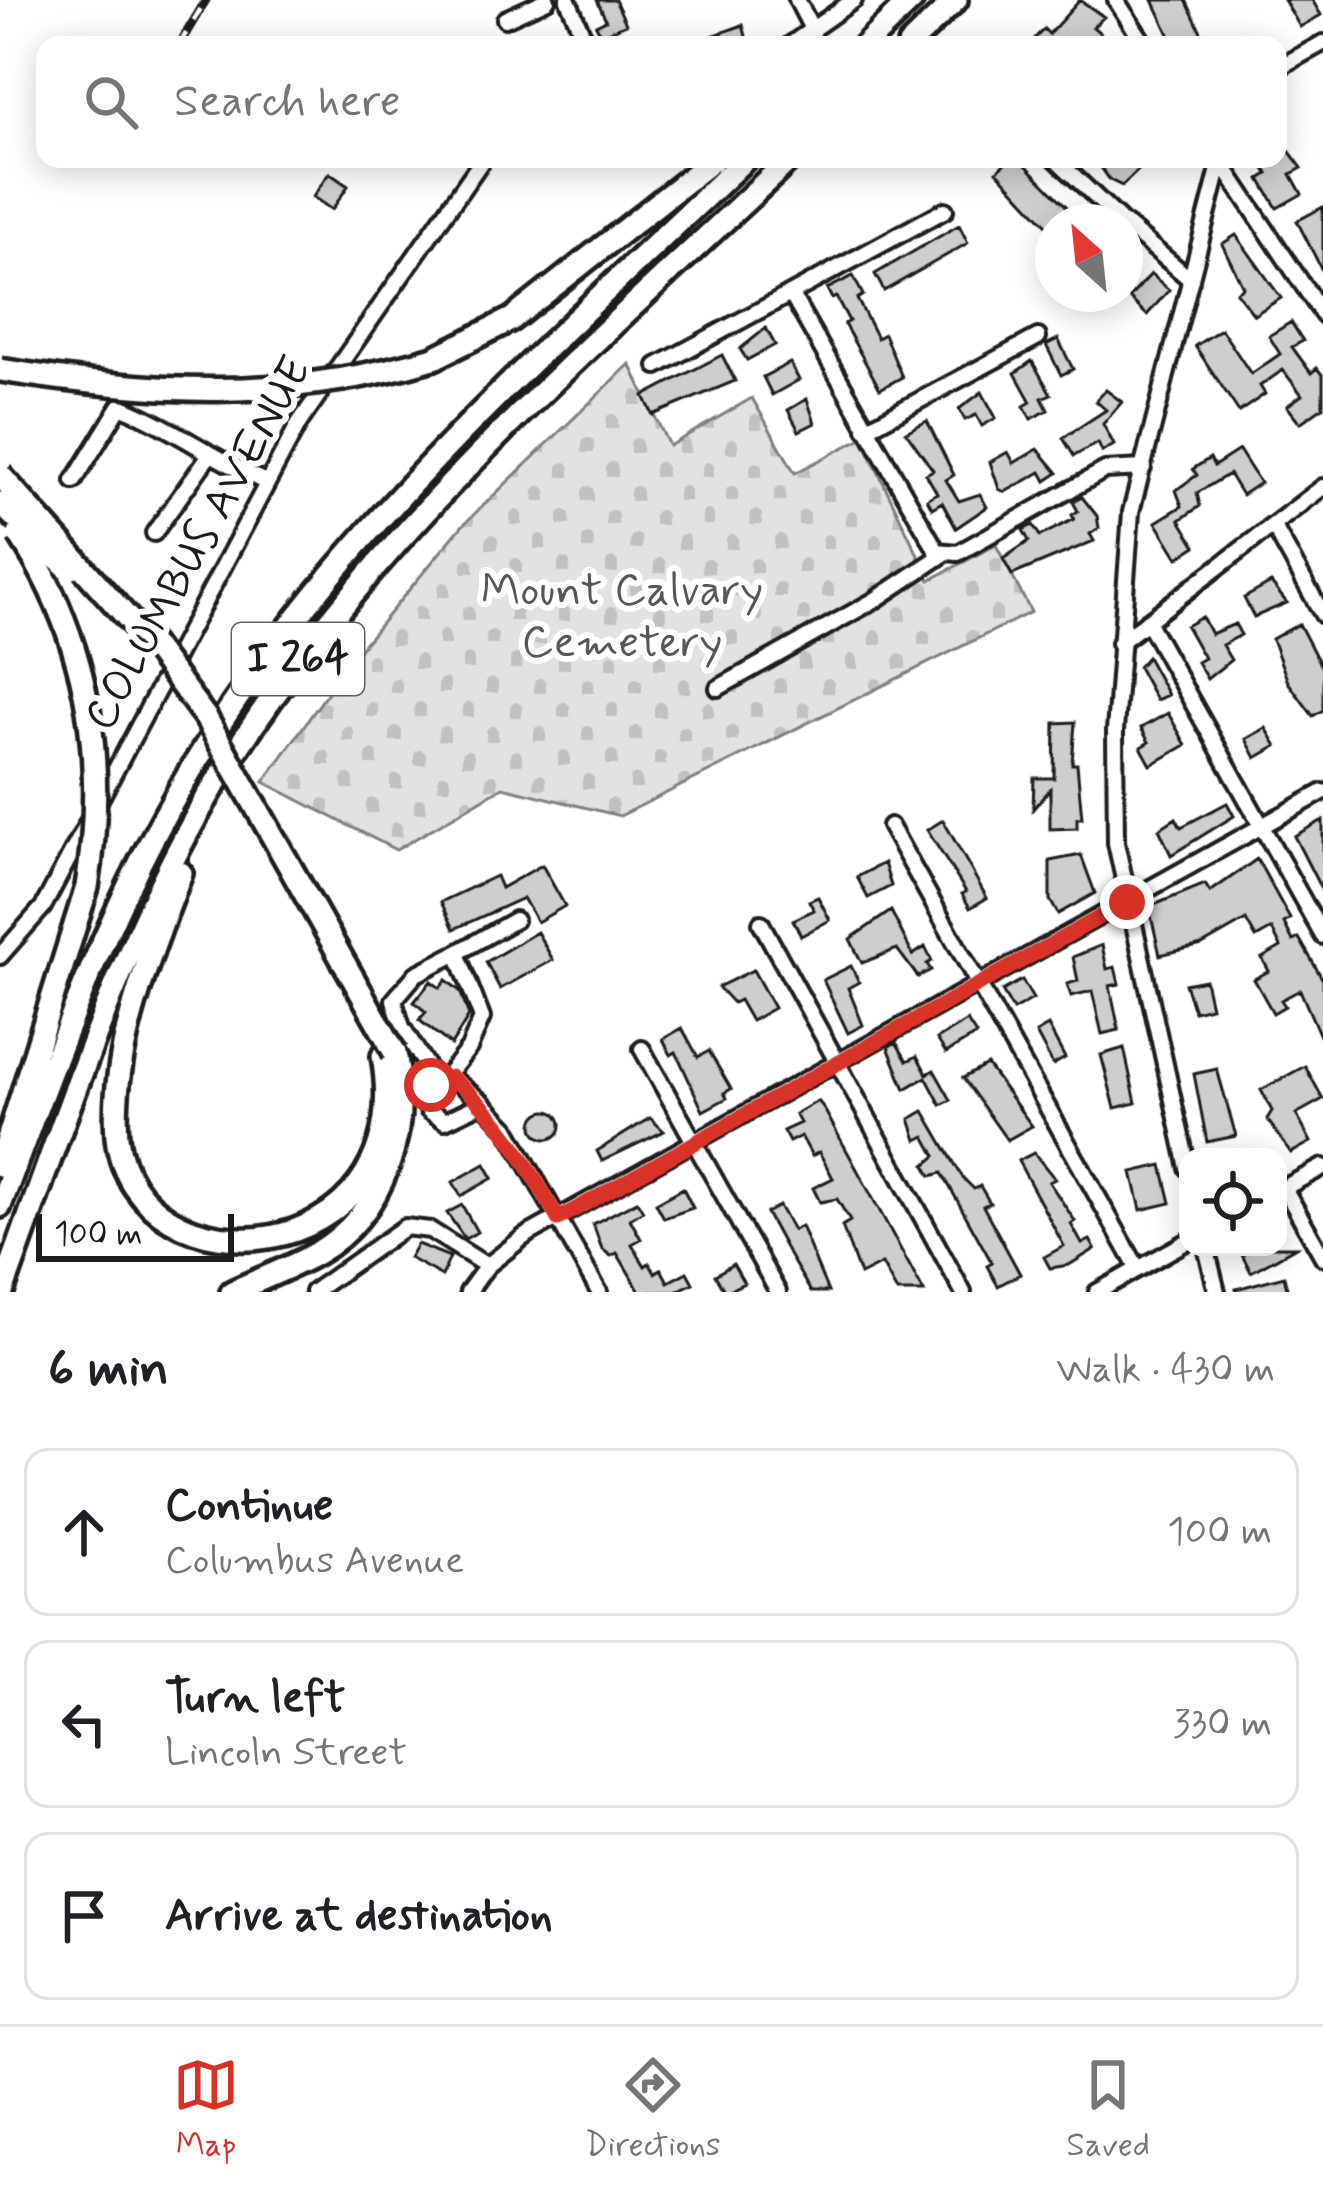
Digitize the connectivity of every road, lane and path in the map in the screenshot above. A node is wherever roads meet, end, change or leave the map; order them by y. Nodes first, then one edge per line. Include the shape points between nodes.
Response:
1 (548, 0) edge
2 (568, 0) edge
3 (797, 0) edge
4 (854, 0) edge
5 (912, 0) edge
6 (956, 0) edge
7 (1116, 0) edge
8 (505, 19) dead end
9 (813, 31) junction
10 (583, 36) edge
11 (805, 36) edge
12 (874, 36) edge
13 (918, 36) edge
14 (1134, 36) edge
15 (1323, 43) edge
16 (1287, 63) edge
17 (471, 168) edge
18 (703, 168) edge
19 (736, 168) edge
20 (781, 168) edge
21 (1066, 168) edge
22 (1218, 168) edge
23 (1225, 168) edge
24 (1104, 204) edge
25 (945, 210) dead end
26 (1143, 239) edge
27 (1191, 280) junction
28 (791, 294) junction
29 (1323, 315) edge
30 (1038, 337) dead end
31 (657, 366) dead end
32 (0, 370) edge
33 (866, 428) junction
34 (208, 457) junction
35 (1143, 468) junction
36 (0, 475) edge
37 (74, 481) dead end
38 (266, 482) junction
39 (1323, 487) edge
40 (0, 506) edge
41 (1273, 525) junction
42 (154, 533) dead end
43 (944, 554) junction
44 (1323, 615) edge
45 (1148, 621) junction
46 (1120, 643) junction
47 (718, 688) dead end
48 (1323, 792) edge
49 (207, 799) junction
50 (890, 826) dead end
51 (1262, 826) junction
52 (1127, 902) junction
53 (515, 920) dead end
54 (761, 923) dead end
55 (1323, 936) edge
56 (457, 953) junction
57 (0, 956) edge
58 (979, 984) junction
59 (642, 1048) dead end
60 (389, 1054) junction
61 (837, 1063) junction
62 (441, 1079) junction
63 (483, 1103) junction
64 (695, 1142) junction
65 (1183, 1148) edge
66 (0, 1165) edge
67 (1323, 1167) edge
68 (1287, 1187) edge
69 (1287, 1200) edge
70 (0, 1206) edge
71 (558, 1219) junction
72 (1179, 1246) edge
73 (1208, 1256) edge
74 (1323, 1257) edge
75 (488, 1266) junction
76 (1138, 1269) junction
77 (2, 1292) edge
78 (232, 1292) edge
79 (313, 1292) edge
80 (468, 1292) edge
81 (599, 1292) edge
82 (778, 1292) edge
83 (963, 1292) edge
84 (1097, 1292) edge
85 (1216, 1292) edge

1 - 8 street
2 - 10 street
3 - 9 street
4 - 9 street
5 - 12 highway
6 - 13 highway
7 - 14 street
9 - 11 street
15 - 16 street
17 - 38 street, COLUMBUS AVENUE
18 - 32 highway, bridge via 528,307 434,358 329,385 256,392
19 - 70 highway, I 264 via 386,509 257,668 186,777 122,898
20 - 49 highway, I 264 via 404,533 301,655
21 - 24 street
22 - 27 street
23 - 29 street
25 - 28 street
26 - 27 street
27 - 35 street
28 - 31 street
28 - 33 street
30 - 33 street
33 - 43 street
34 - 37 street via 171,426 120,406
34 - 38 street
34 - 42 street
35 - 43 street via 1105,470
35 - 46 street via 1126,545
36 - 60 highway, bridge via 206,718
38 - 57 street, COLUMBUS AVENUE via 43,907
39 - 41 street
40 - 60 highway, bridge via 80,580 177,695
40 - 66 highway, bridge via 52,589 82,674 97,775 87,887
41 - 44 street
41 - 45 street
43 - 47 street
45 - 46 street
45 - 51 street
46 - 52 street via 1114,808
48 - 51 street
49 - 60 highway via 136,1003 118,1102 118,1143 142,1201 190,1241 231,1254 273,1250 315,1232 349,1204 374,1166
49 - 77 highway, I 264 via 125,962
50 - 58 street
51 - 52 street
51 - 55 street
52 - 58 street
52 - 65 street
53 - 56 street
54 - 61 street
56 - 62 street via 482,1018
56 - 62 street via 402,984 394,1000 402,1027
58 - 61 street
58 - 76 street
59 - 64 street
60 - 78 highway via 402,1108 396,1147 362,1213 317,1252
61 - 64 street
61 - 83 street
62 - 63 street
62 - 63 street via 427,1097 435,1119 454,1121
63 - 71 street via 507,1129
64 - 71 street
64 - 82 street
67 - 68 street
69 - 74 street
71 - 75 street
71 - 81 street
72 - 76 street
73 - 85 street
75 - 79 street via 426,1228 405,1227
75 - 80 street
76 - 84 street

